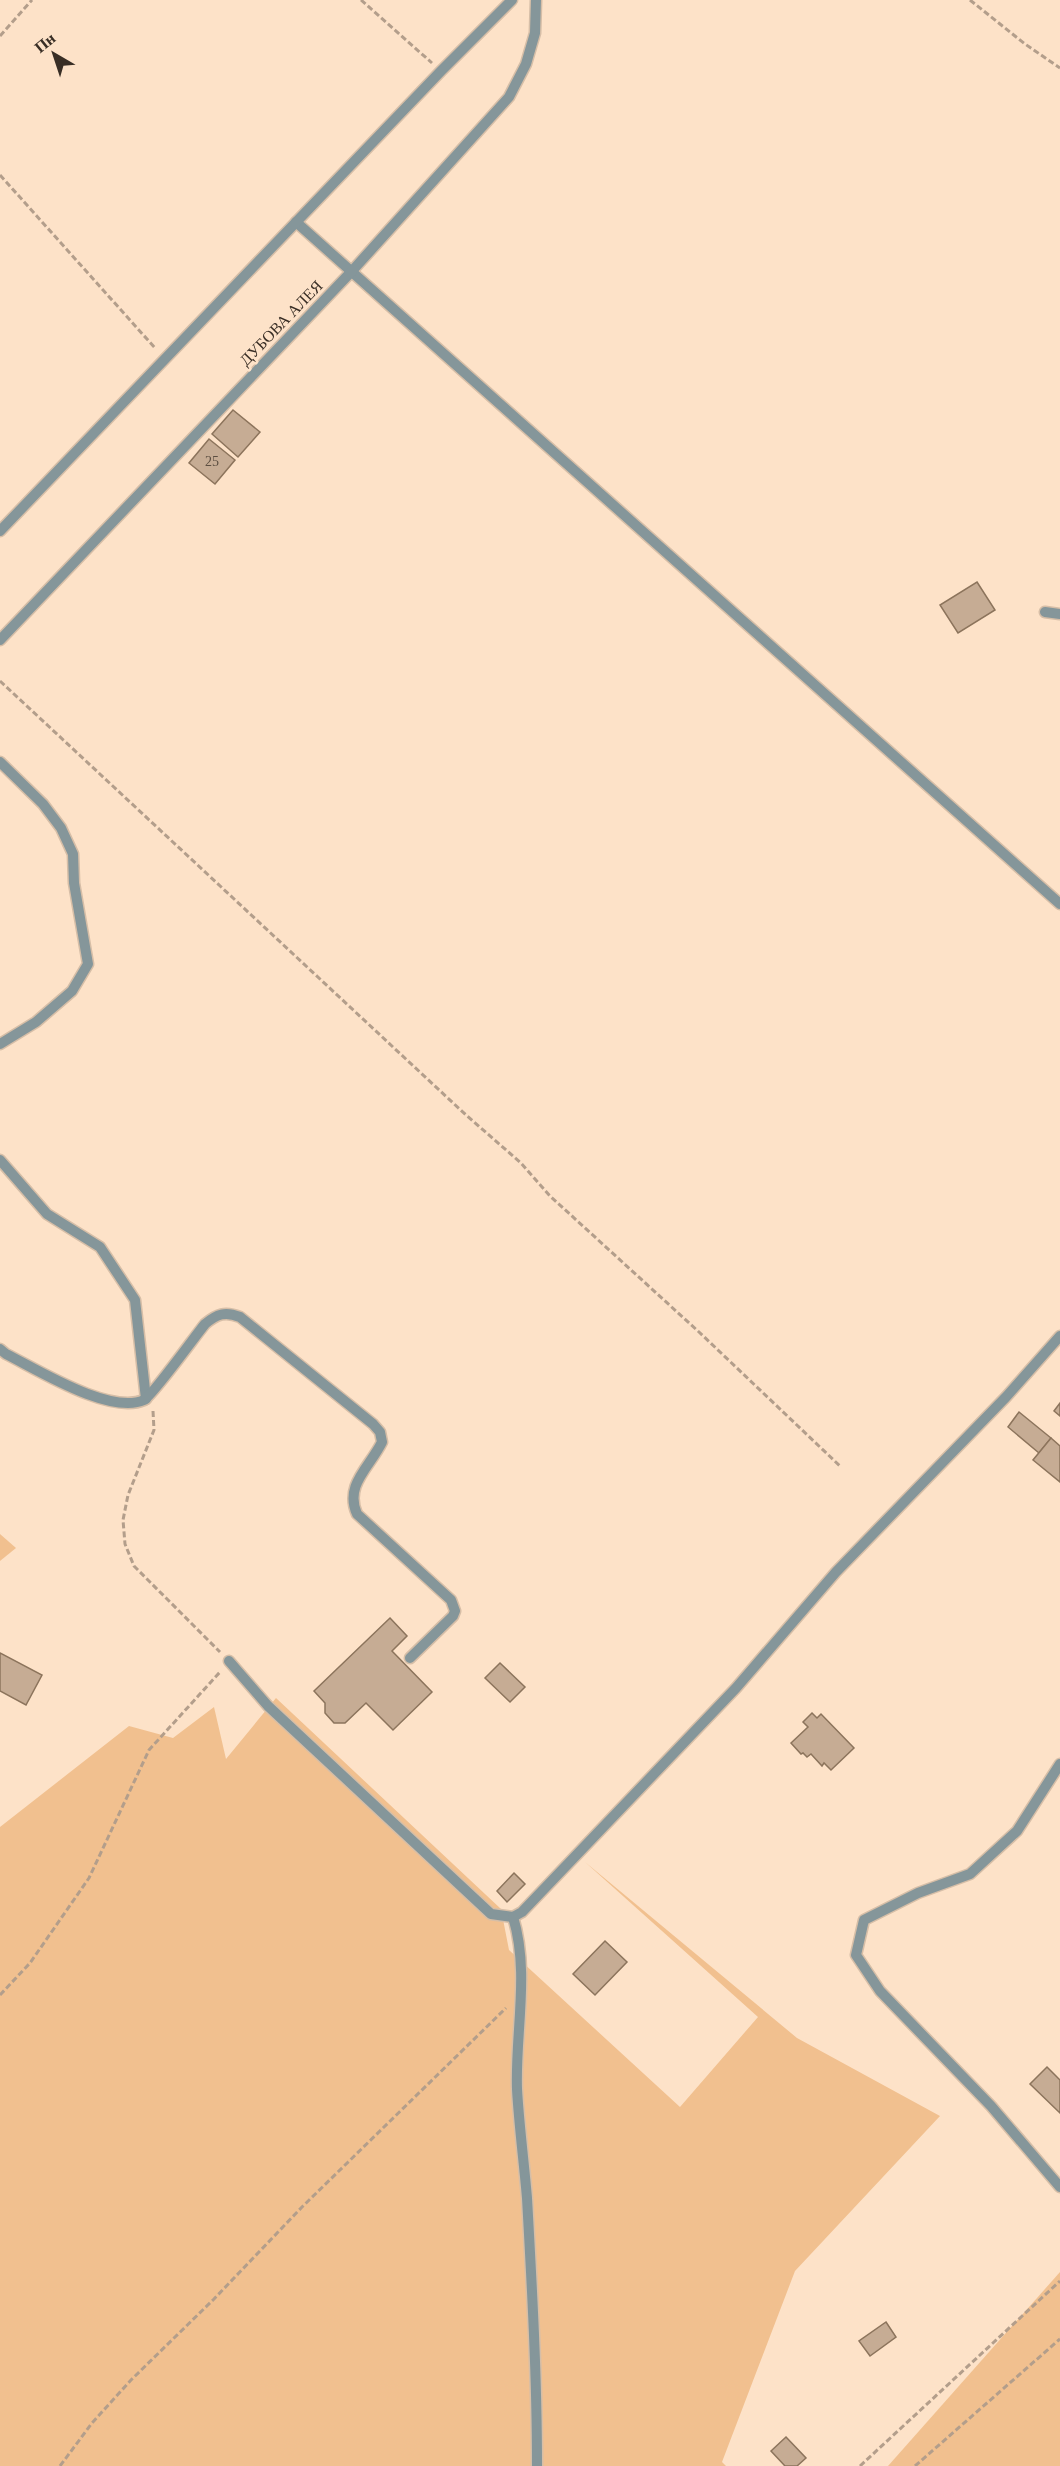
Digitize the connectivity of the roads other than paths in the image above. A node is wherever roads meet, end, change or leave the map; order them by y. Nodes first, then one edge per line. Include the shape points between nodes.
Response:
1 (512, 0) edge
2 (536, 0) edge
3 (296, 222) junction
4 (352, 271) junction
5 (0, 531) edge
6 (1045, 612) dead end
7 (1060, 614) edge
8 (0, 640) edge
9 (0, 762) edge
10 (1060, 904) edge
11 (0, 1044) edge
12 (0, 1160) edge
13 (1060, 1336) edge
14 (0, 1349) edge
15 (146, 1399) junction
16 (410, 1658) dead end
17 (229, 1661) road end
18 (1060, 1764) edge
19 (513, 1917) junction
20 (1060, 2187) edge
21 (537, 2466) edge

1 - 3 lane
2 - 4 lane, ДУБОВА АЛЕЯ via 535,33 526,64 509,97
3 - 4 lane
3 - 5 lane
4 - 8 lane, ДУБОВА АЛЕЯ
4 - 10 lane
6 - 7 lane
9 - 11 lane via 43,804 61,828 73,854 88,964 72,991 36,1022
12 - 15 lane via 47,1214 99,1247 135,1300
13 - 19 lane via 836,1572 736,1688
14 - 15 lane via 97,1398 123,1404
15 - 16 lane via 205,1324 228,1312 240,1317 374,1424 382,1442 357,1482 352,1504 357,1514 451,1600 455,1611
17 - 19 lane via 268,1706 491,1914
18 - 20 lane via 1017,1830 970,1874 918,1893 864,1920 856,1954 880,1991 991,2106
19 - 21 lane via 518,1935 521,1993 517,2089 526,2197

